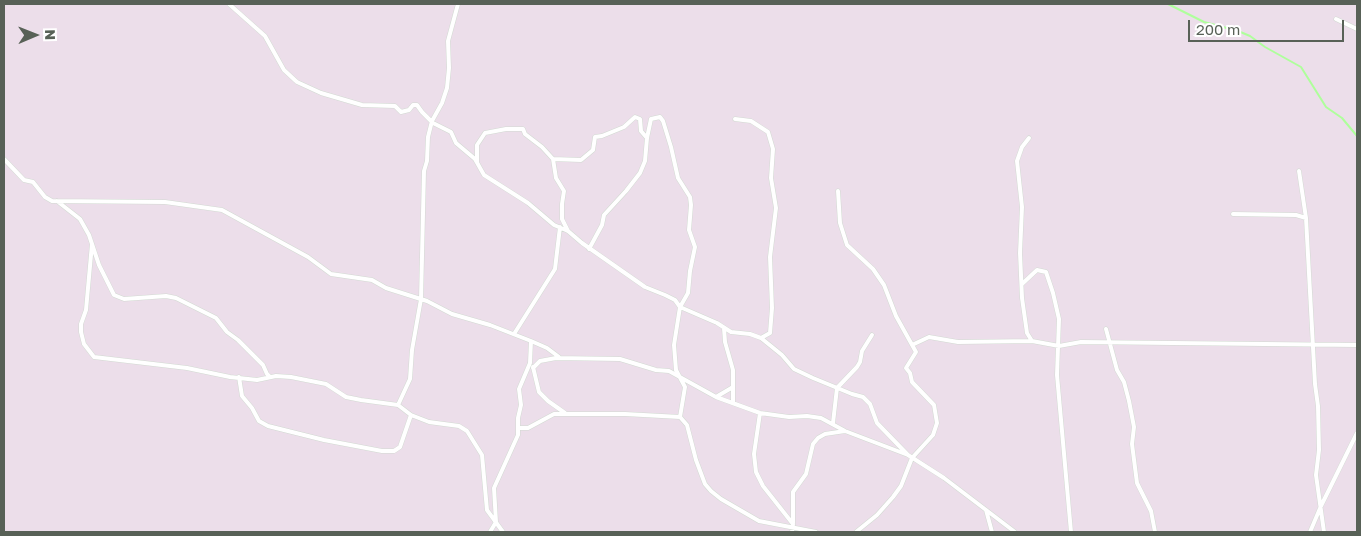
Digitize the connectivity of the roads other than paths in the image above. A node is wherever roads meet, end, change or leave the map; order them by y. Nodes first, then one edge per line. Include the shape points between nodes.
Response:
1 (229, 4) edge
2 (458, 4) edge
3 (1336, 19) dead end
4 (1357, 29) edge
5 (735, 119) dead end
6 (432, 121) junction
7 (647, 138) junction
8 (1029, 138) dead end
9 (4, 159) edge
10 (553, 159) junction
11 (477, 162) junction
12 (1298, 171) dead end
13 (838, 191) dead end
14 (57, 201) junction
15 (1233, 214) dead end
16 (1306, 218) junction
17 (560, 227) junction
18 (568, 231) junction
19 (92, 244) junction
20 (589, 249) junction
21 (1022, 284) junction
22 (421, 299) junction
23 (680, 307) junction
24 (724, 328) junction
25 (1106, 329) dead end
26 (514, 334) junction
27 (872, 335) dead end
28 (761, 338) junction
29 (531, 341) junction
30 (1032, 341) junction
31 (1109, 343) junction
32 (912, 344) junction
33 (1313, 344) junction
34 (1357, 345) edge
35 (1059, 346) junction
36 (561, 358) junction
37 (532, 366) junction
38 (239, 377) junction
39 (270, 377) junction
40 (682, 379) junction
41 (733, 387) junction
42 (837, 388) junction
43 (716, 397) junction
44 (733, 403) junction
45 (398, 404) junction
46 (565, 413) junction
47 (760, 414) junction
48 (411, 415) junction
49 (680, 417) junction
50 (833, 423) junction
51 (518, 428) junction
52 (845, 431) junction
53 (1357, 433) edge
54 (910, 457) junction
55 (1321, 506) junction
56 (986, 510) junction
57 (496, 522) junction
58 (792, 528) edge
59 (490, 532) edge
60 (503, 532) edge
61 (816, 532) edge
62 (856, 532) edge
63 (992, 532) edge
64 (1015, 532) edge
65 (1071, 532) edge
66 (1155, 532) edge
67 (1310, 532) edge
68 (1324, 532) edge

1 - 6 street via 265,36 284,70 304,87 362,106 395,106 401,112 417,105
2 - 6 street via 449,36 447,88
3 - 4 street
5 - 28 street via 751,121 768,132 773,149 771,178 776,214 770,257 772,308 770,333
6 - 11 street via 451,132 456,143
6 - 22 street via 424,171
7 - 10 street via 641,131 640,120 635,117 624,127 595,137 593,150 581,160
7 - 20 street via 640,173 604,215
7 - 23 street via 651,119 660,117 678,178 690,197 689,230 695,247 688,293
8 - 21 street via 1017,162 1022,207
9 - 14 street via 24,180 33,182 45,197
10 - 11 street via 523,129 506,129 488,131 482,136 477,145
10 - 18 street via 556,178 564,191 562,218
11 - 17 street via 484,175
12 - 16 street
13 - 32 street via 840,224 847,245 873,269 884,285
14 - 19 street via 80,219
14 - 22 street via 165,202 222,210 308,257 331,274 372,280
15 - 16 street
16 - 33 street
17 - 18 street
17 - 26 street via 555,270
18 - 20 street
19 - 38 street via 86,310 81,324 84,344 91,354 98,358 134,360
19 - 39 street via 114,295 124,299 176,298 216,318 264,365
20 - 23 street via 645,287 675,300
21 - 30 street via 1026,329
21 - 35 street via 1037,270 1047,273 1059,319
22 - 26 street via 452,314
22 - 45 street via 410,379
23 - 24 street
23 - 40 street via 674,362
24 - 28 street
24 - 41 street via 733,370
25 - 31 street
26 - 29 street
27 - 42 street via 857,367
28 - 42 street via 794,368
29 - 36 street
29 - 37 street
30 - 32 street via 958,342 929,337
30 - 35 street
31 - 33 street
31 - 35 street via 1081,342
31 - 66 street via 1130,401 1137,483 1151,511
32 - 54 street via 916,352 906,368 912,382 934,405 937,423 933,435
33 - 34 street
33 - 55 street via 1319,415 1316,475
35 - 65 street via 1057,375
36 - 37 street via 540,360
36 - 40 street via 620,359 669,371
37 - 46 street via 538,392
37 - 51 street via 520,386
38 - 39 street via 257,380
38 - 48 street via 242,396 259,422 324,440 394,451 400,446
39 - 45 street via 284,376 326,384 346,397
40 - 43 street
40 - 49 street via 685,387
41 - 43 street
41 - 44 street
42 - 50 street
42 - 54 street via 866,398 877,422
43 - 44 street
44 - 47 street
45 - 48 street
46 - 49 street
46 - 51 street via 554,414 528,428
47 - 50 street via 813,416
47 - 58 street via 754,454 756,472
48 - 57 street via 468,431 482,455 487,510
49 - 58 street via 687,425 696,460 711,491 759,522
50 - 52 street
51 - 57 street via 516,441 494,488
52 - 54 street
52 - 58 street via 825,434 813,444 806,474 793,492
53 - 55 street
54 - 56 street
54 - 62 street via 901,486 877,515
55 - 67 street
55 - 68 street
56 - 63 street
56 - 64 street
57 - 59 street
57 - 60 street
58 - 61 street

